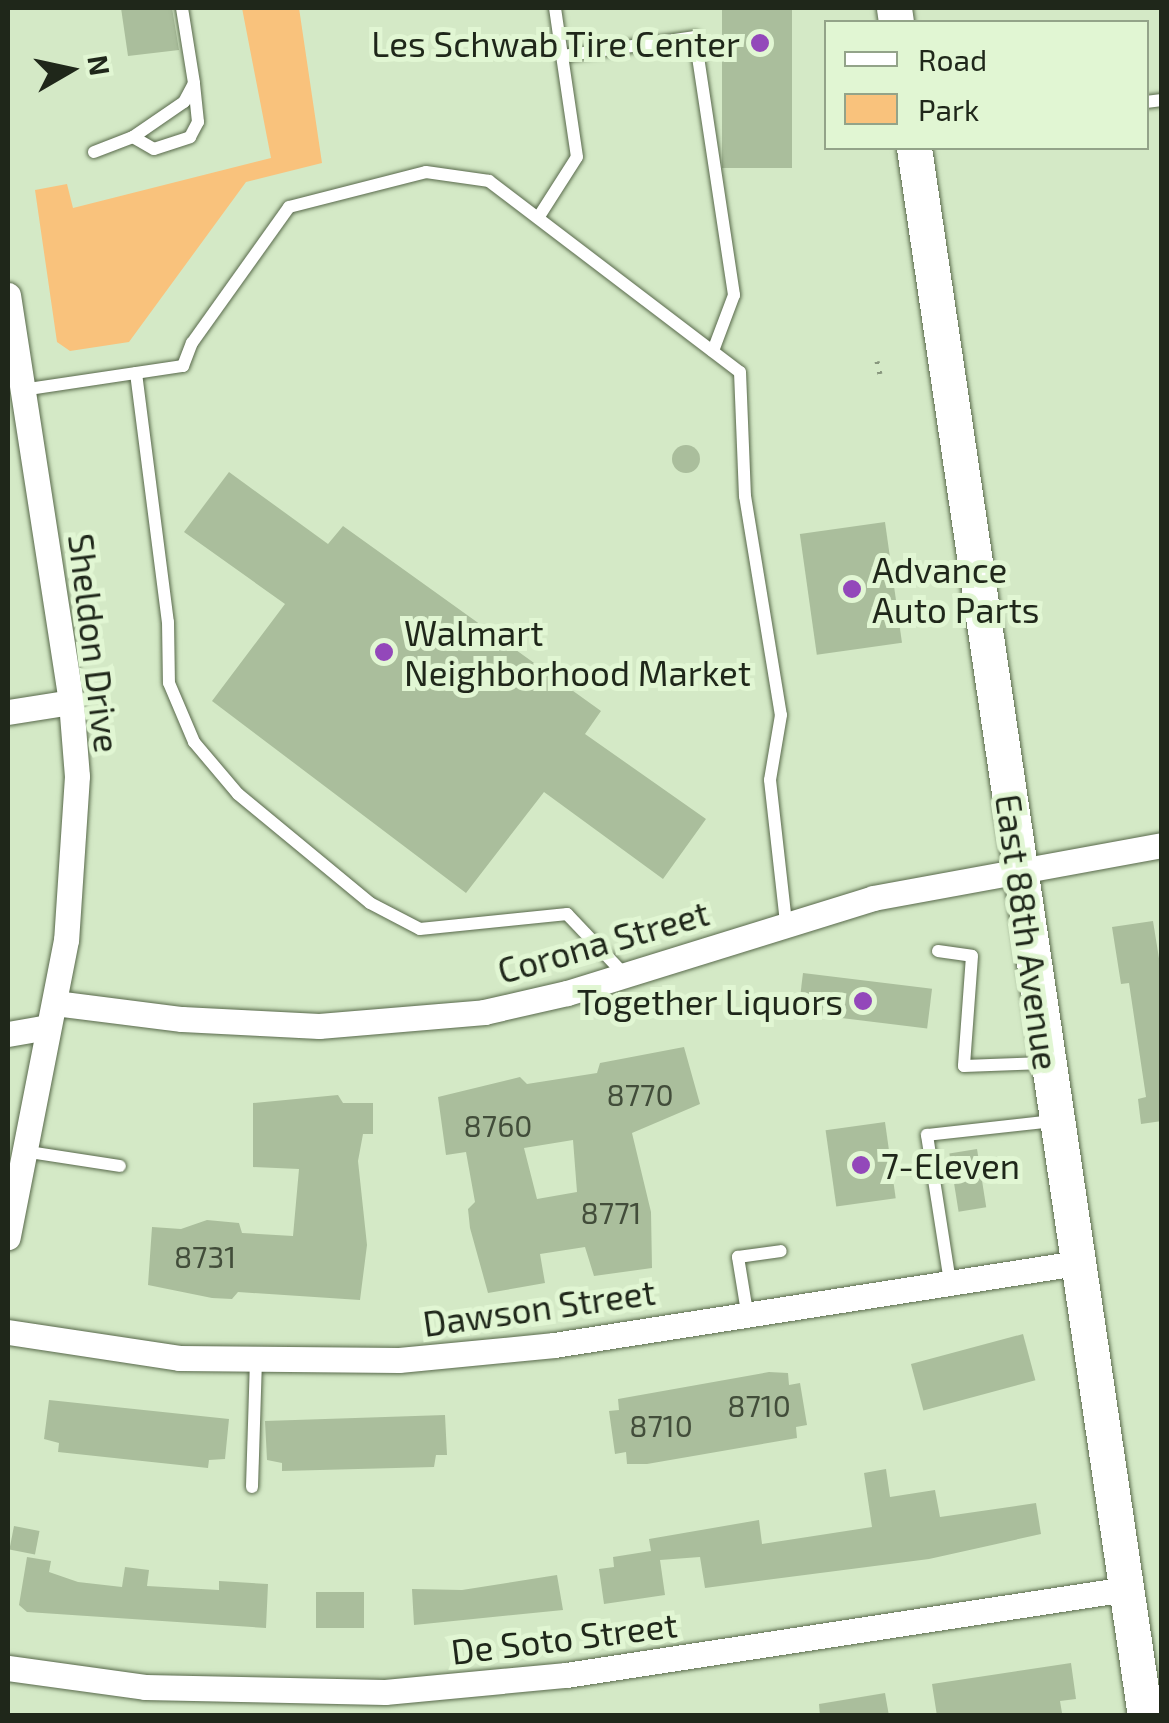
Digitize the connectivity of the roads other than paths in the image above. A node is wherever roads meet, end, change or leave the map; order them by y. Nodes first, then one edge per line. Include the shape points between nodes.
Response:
1 (182, 8) edge
2 (556, 8) edge
3 (562, 56) junction
4 (194, 83) junction
5 (133, 137) junction
6 (914, 150) edge
7 (94, 152) dead end
8 (538, 218) junction
9 (8, 296) edge
10 (713, 351) junction
11 (136, 373) junction
12 (15, 392) edge
13 (71, 702) junction
14 (8, 712) edge
15 (1162, 845) edge
16 (1018, 867) junction
17 (786, 923) junction
18 (938, 951) dead end
19 (626, 976) junction
20 (50, 1015) junction
21 (8, 1034) edge
22 (1046, 1063) junction
23 (1056, 1120) junction
24 (23, 1151) junction
25 (120, 1166) dead end
26 (8, 1236) edge
27 (781, 1252) dead end
28 (1077, 1264) junction
29 (950, 1282) junction
30 (747, 1312) junction
31 (8, 1332) edge
32 (256, 1362) junction
33 (252, 1487) dead end
34 (1126, 1589) junction
35 (8, 1668) edge
36 (1146, 1716) edge

1 - 4 lane
2 - 3 lane
3 - 8 lane via 577,157
3 - 10 lane via 695,37 734,296
4 - 5 lane via 184,102
4 - 5 lane via 198,122 190,138 154,150
5 - 7 lane
6 - 16 main road, East 88th Avenue
8 - 10 lane
8 - 11 lane via 490,180 426,172 290,207 192,343 183,366
9 - 12 street, Sheldon Drive
10 - 17 lane via 740,372 745,496 781,715 770,780
11 - 12 lane
11 - 19 lane via 168,622 169,683 194,742 238,794 370,903 420,930 568,914
12 - 13 street, Sheldon Drive
13 - 14 street
13 - 20 street, Sheldon Drive via 75,858
15 - 16 street, Corona Street
16 - 17 street, Corona Street
16 - 22 main road, East 88th Avenue
17 - 19 street, Corona Street
18 - 22 lane via 972,956 964,1066
19 - 20 street, Corona Street via 484,1012 318,1026
20 - 21 street, Corona Street
20 - 24 street, Sheldon Drive
22 - 23 main road, East 88th Avenue
23 - 28 main road, East 88th Avenue
23 - 29 lane via 927,1135
24 - 25 lane
24 - 26 street, Sheldon Drive
27 - 30 lane via 738,1258
28 - 29 street, Dawson Street
28 - 34 main road, East 88th Avenue
29 - 30 street, Dawson Street
30 - 32 street, Dawson Street via 554,1345 399,1360
31 - 32 street, Dawson Street via 178,1358
32 - 33 lane
34 - 35 street, De Soto Street via 566,1675 385,1692 145,1687
34 - 36 main road, East 88th Avenue

